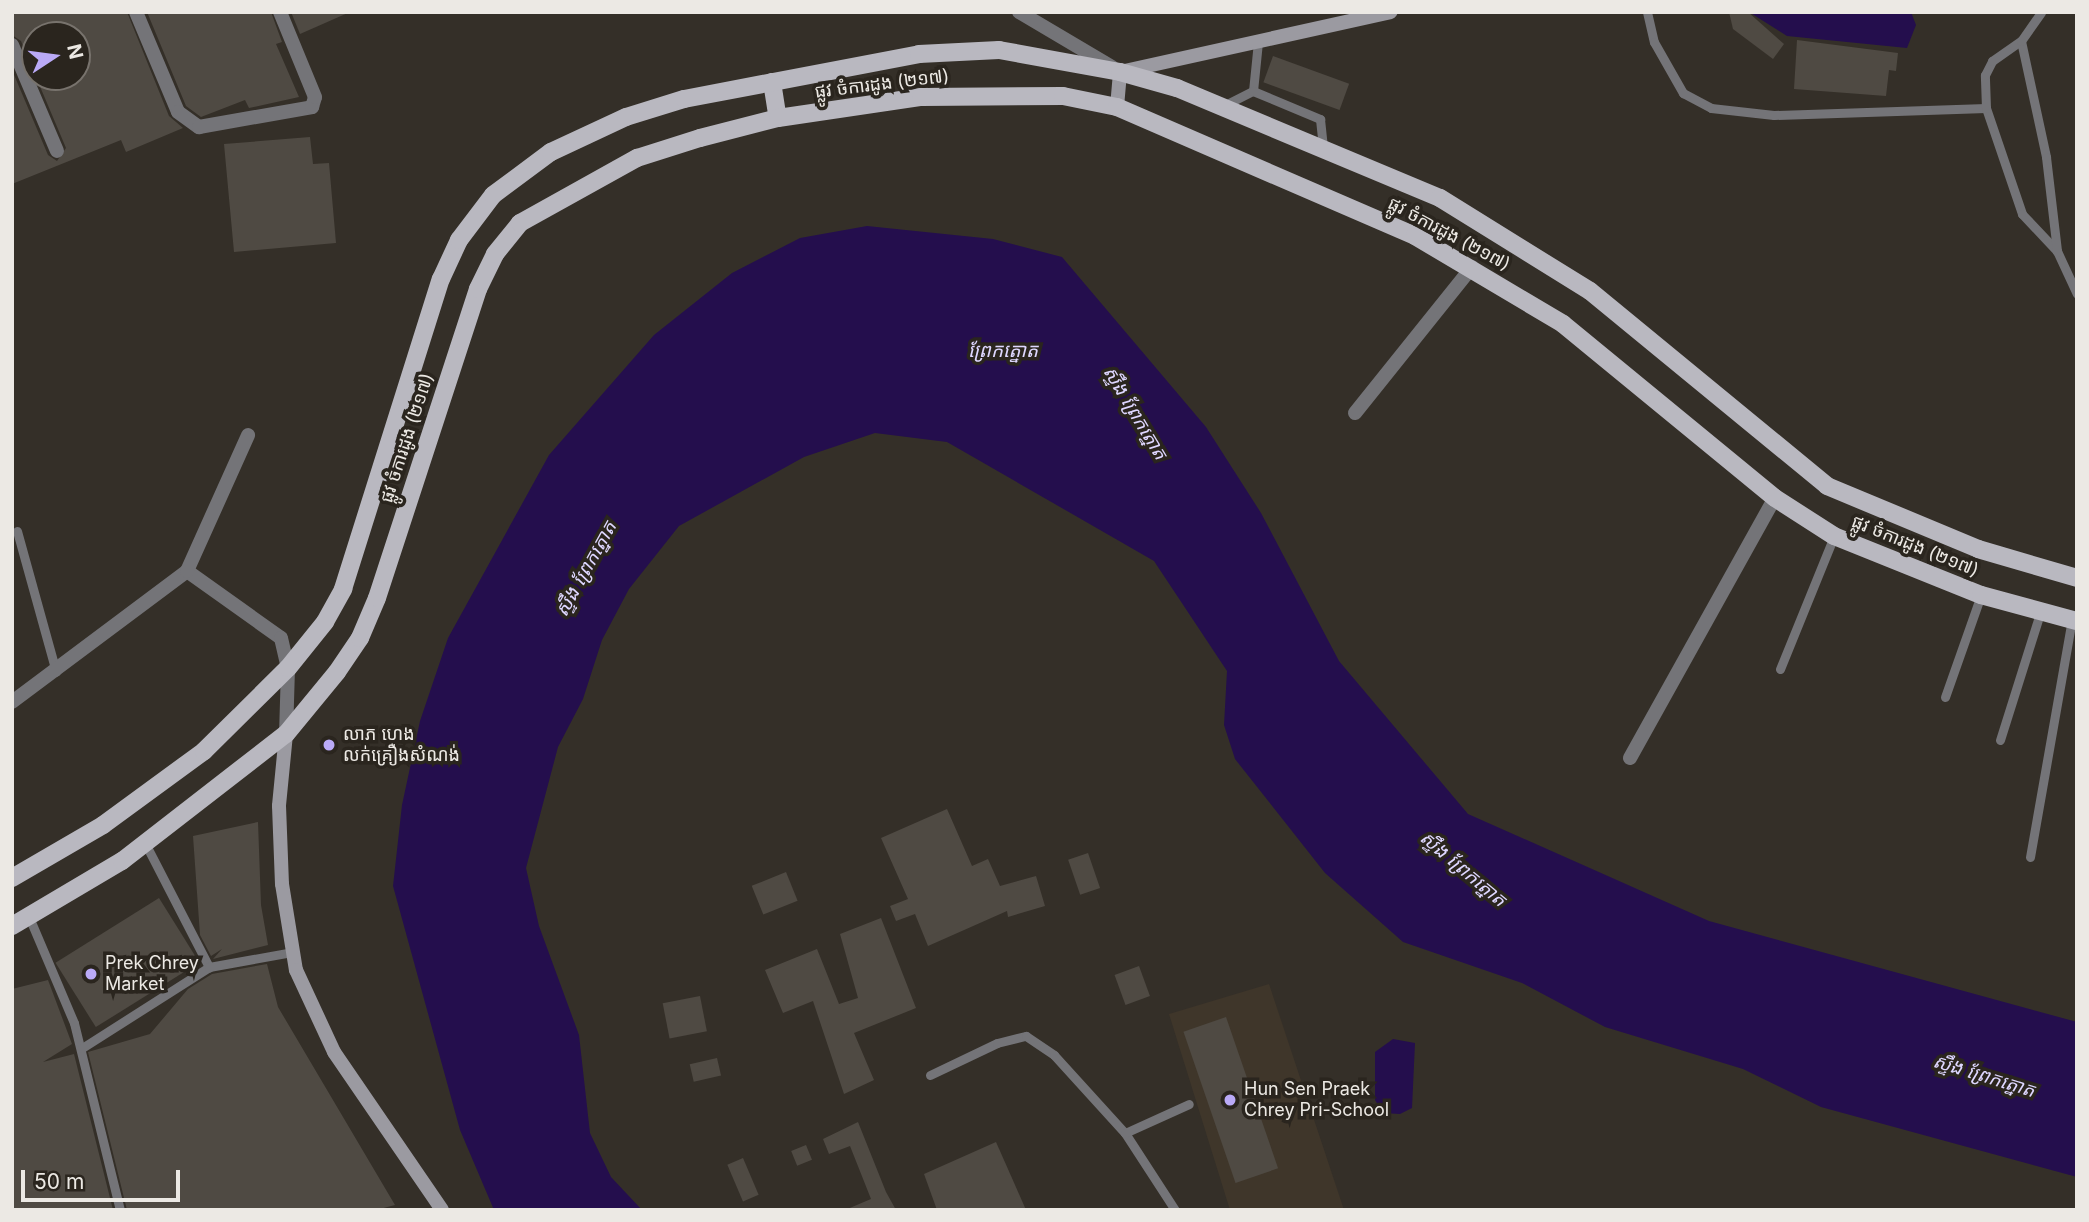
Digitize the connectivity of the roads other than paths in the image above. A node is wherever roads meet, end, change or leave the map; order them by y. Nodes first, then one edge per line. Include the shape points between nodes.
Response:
1 (136, 12) edge
2 (280, 12) edge
3 (1019, 12) edge
4 (1390, 12) edge
5 (1647, 12) edge
6 (2042, 12) edge
7 (1348, 17) edge
8 (2021, 41) junction
9 (1258, 42) junction
10 (12, 45) edge
11 (1120, 72) junction
12 (772, 82) junction
13 (1254, 91) junction
14 (1117, 107) junction
15 (1221, 107) junction
16 (1986, 108) junction
17 (778, 118) junction
18 (1323, 149) junction
19 (57, 151) dead end
20 (2057, 251) junction
21 (1472, 267) junction
22 (2077, 294) edge
23 (1355, 414) dead end
24 (248, 435) dead end
25 (1775, 498) junction
26 (17, 531) dead end
27 (1834, 536) junction
28 (187, 571) junction
29 (2076, 574) edge
30 (1981, 595) junction
31 (2041, 610) junction
32 (2074, 620) edge
33 (288, 668) junction
34 (1780, 668) dead end
35 (56, 671) junction
36 (1945, 697) dead end
37 (12, 702) edge
38 (286, 734) junction
39 (2000, 740) dead end
40 (1630, 758) dead end
41 (145, 843) junction
42 (2029, 857) dead end
43 (12, 878) edge
44 (29, 917) junction
45 (12, 926) edge
46 (292, 951) junction
47 (209, 967) junction
48 (82, 1048) junction
49 (930, 1075) dead end
50 (1189, 1104) dead end
51 (1125, 1133) junction
52 (121, 1210) edge
53 (442, 1210) edge
54 (1175, 1210) edge

1 - 2 street via 178,112 199,127 312,107 315,97
3 - 11 street
4 - 7 street
5 - 16 lane via 1654,42 1684,93 1711,108 1774,115
6 - 8 lane
7 - 9 street
8 - 16 lane via 1992,61 1985,75
8 - 20 lane via 2046,157
9 - 11 street
9 - 13 lane
10 - 19 street
11 - 12 main road, ផ្លូវ ចំការដូង (២១៧) via 999,50 919,54
11 - 14 street
11 - 15 main road, ផ្លូវ ចំការដូង (២១៧)
12 - 17 main road
12 - 33 main road, ផ្លូវ ចំការដូង (២១៧) via 626,117 551,152 493,195 459,240 441,279 343,589 325,622
13 - 15 lane
13 - 18 lane via 1320,119
14 - 17 main road, ផ្លូវ ចំការដូង (២១៧) via 1063,96 997,94 921,97
14 - 21 main road, ផ្លូវ ចំការដូង (២១៧) via 1415,236
15 - 18 main road, ផ្លូវ ចំការដូង (២១៧)
16 - 20 lane via 2022,214
17 - 38 main road, ផ្លូវ ចំការដូង (២១៧) via 637,158 520,223 495,254 478,289 360,638
18 - 29 main road, ផ្លូវ ចំការដូង (២១៧) via 1440,198 1514,240 1590,291 1827,486 1978,549
20 - 22 lane
21 - 23 street
21 - 25 main road, ផ្លូវ ចំការដូង (២១៧) via 1563,324
24 - 28 street
25 - 27 main road, ផ្លូវ ចំការដូង (២១៧)
25 - 40 street
26 - 35 lane
27 - 30 main road, ផ្លូវ ចំការដូង (២១៧)
27 - 34 lane
28 - 33 street via 281,638
28 - 35 street
30 - 31 main road, ផ្លូវ ចំការដូង (២១៧)
30 - 36 lane
31 - 32 main road, ផ្លូវ ចំការដូង (២១៧)
31 - 39 lane
32 - 42 lane
33 - 38 street
33 - 43 main road, ផ្លូវ ចំការដូង (២១៧) via 204,751 103,825
35 - 37 street
38 - 41 main road, ផ្លូវ ចំការដូង (២១៧)
38 - 46 street via 279,806
41 - 44 main road, ផ្លូវ ចំការដូង (២១៧)
41 - 47 lane
44 - 45 main road, ផ្លូវ ចំការដូង (២១៧)
44 - 48 lane
46 - 47 lane
46 - 53 street via 310,1006 334,1052
47 - 48 lane
48 - 52 lane
49 - 51 lane via 997,1043 1026,1036 1054,1055
50 - 51 lane
51 - 54 lane

